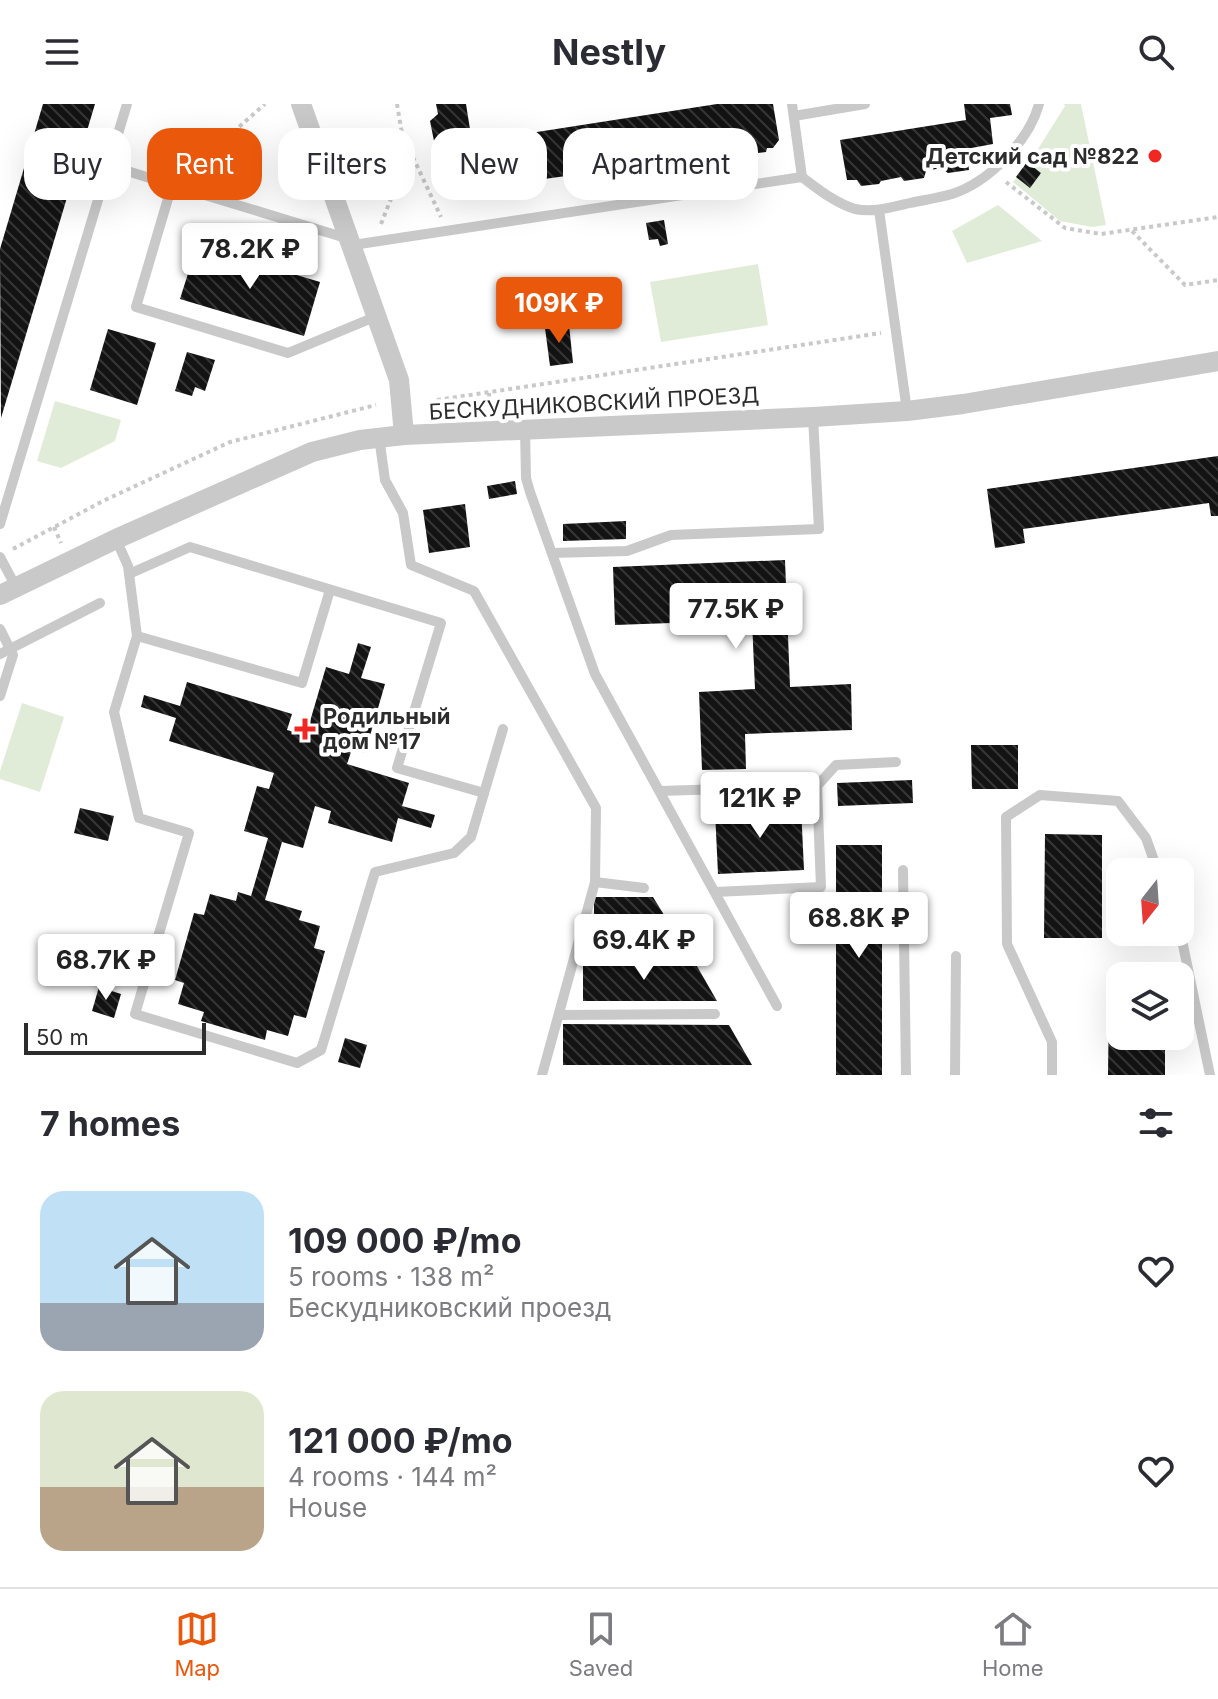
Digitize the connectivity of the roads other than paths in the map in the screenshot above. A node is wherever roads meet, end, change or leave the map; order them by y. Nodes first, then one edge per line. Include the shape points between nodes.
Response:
1 (127, 104) edge
2 (301, 104) edge
3 (792, 104) edge
4 (865, 104) edge
5 (1039, 104) edge
6 (794, 116) junction
7 (120, 128) edge
8 (802, 177) junction
9 (97, 200) edge
10 (168, 200) edge
11 (223, 200) edge
12 (879, 210) junction
13 (352, 242) junction
14 (377, 316) junction
15 (1218, 361) edge
16 (907, 411) junction
17 (813, 417) junction
18 (525, 430) junction
19 (404, 435) junction
20 (379, 437) junction
21 (0, 524) edge
22 (116, 539) junction
23 (552, 553) junction
24 (0, 557) edge
25 (129, 574) junction
26 (330, 590) junction
27 (8, 591) edge
28 (100, 603) dead end
29 (0, 629) edge
30 (137, 636) junction
31 (5, 651) edge
32 (0, 696) edge
33 (503, 729) dead end
34 (896, 762) dead end
35 (817, 786) junction
36 (660, 791) junction
37 (484, 793) junction
38 (1153, 858) edge
39 (903, 870) dead end
40 (595, 882) junction
41 (644, 888) dead end
42 (715, 892) junction
43 (1183, 946) edge
44 (683, 948) dead end
45 (577, 949) junction
46 (956, 956) dead end
47 (777, 1006) dead end
48 (715, 1014) dead end
49 (559, 1015) junction
50 (542, 1075) edge
51 (906, 1075) edge
52 (955, 1075) edge
53 (1052, 1075) edge
54 (1210, 1075) edge

1 - 7 lane
2 - 13 street
3 - 6 lane
4 - 6 lane
5 - 12 lane via 1035,119 1010,153 979,182 953,194
6 - 8 lane
8 - 12 lane via 856,209
8 - 13 lane
9 - 21 lane
10 - 14 lane via 136,307 288,353
11 - 13 lane
12 - 16 lane
13 - 14 street
14 - 19 street via 399,380
15 - 16 street, БЕСКУДНИКОВСКИЙ ПРОЕЗД
16 - 17 street, БЕСКУДНИКОВСКИЙ ПРОЕЗД
17 - 18 street, БЕСКУДНИКОВСКИЙ ПРОЕЗД
17 - 23 lane via 819,529 671,535 627,551
18 - 19 street, БЕСКУДНИКОВСКИЙ ПРОЕЗД
18 - 23 lane via 526,478
19 - 20 street, БЕСКУДНИКОВСКИЙ ПРОЕЗД
20 - 22 street, БЕСКУДНИКОВСКИЙ ПРОЕЗД via 312,452
20 - 40 lane via 385,480 403,513 411,565 474,591 596,808
22 - 25 lane
22 - 27 street, БЕСКУДНИКОВСКИЙ ПРОЕЗД
23 - 36 lane via 595,674
24 - 27 lane
25 - 26 lane via 190,547
25 - 30 lane
26 - 30 lane via 302,683
26 - 37 lane via 441,623 397,768
28 - 31 lane
29 - 31 lane
30 - 37 lane via 114,712 139,818 189,833 135,1014 297,1063 321,1050 375,872 454,853 471,837
31 - 32 lane via 13,655
33 - 37 lane
34 - 35 lane via 836,765
35 - 36 lane
35 - 42 lane via 821,887
36 - 42 lane
38 - 53 lane via 1146,838 1118,801 1040,795 1006,817 1007,944 1052,1042
39 - 51 lane
40 - 41 lane
40 - 45 lane
42 - 47 lane
43 - 54 lane
44 - 45 lane
45 - 49 lane
46 - 52 lane
48 - 49 lane
49 - 50 lane

